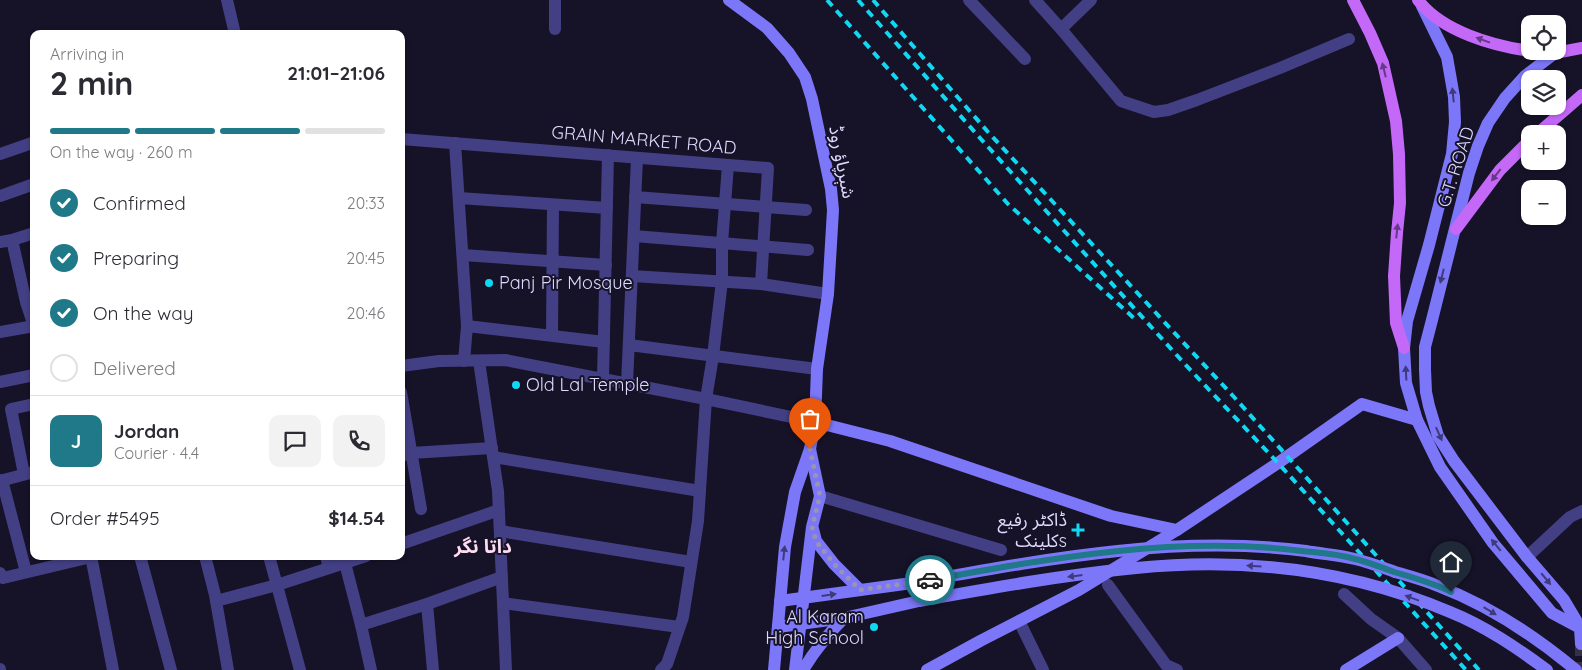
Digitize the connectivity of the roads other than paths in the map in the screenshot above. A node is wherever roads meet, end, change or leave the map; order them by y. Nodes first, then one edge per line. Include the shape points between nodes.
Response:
1 (227, 0) edge
2 (556, 0) edge
3 (729, 0) edge
4 (969, 0) edge
5 (1035, 0) edge
6 (1353, 0) edge
7 (1089, 1) edge
8 (1420, 3) edge
9 (555, 29) dead end
10 (1061, 29) junction
11 (234, 30) edge
12 (1349, 39) dead end
13 (1582, 48) edge
14 (1521, 50) edge
15 (1566, 51) edge
16 (1025, 59) dead end
17 (1546, 60) edge
18 (1582, 95) edge
19 (1547, 125) edge
20 (405, 139) edge
21 (455, 143) junction
22 (30, 144) edge
23 (1521, 149) edge
24 (0, 154) edge
25 (608, 155) junction
26 (637, 158) junction
27 (728, 165) junction
28 (30, 185) edge
29 (0, 196) edge
30 (635, 197) junction
31 (459, 198) junction
32 (553, 204) junction
33 (726, 204) junction
34 (607, 208) junction
35 (766, 208) junction
36 (806, 210) dead end
37 (1456, 229) junction
38 (30, 234) edge
39 (634, 236) junction
40 (6, 241) edge
41 (722, 243) junction
42 (763, 246) junction
43 (808, 250) dead end
44 (463, 254) junction
45 (552, 261) junction
46 (606, 265) junction
47 (632, 276) junction
48 (722, 281) junction
49 (761, 284) junction
50 (828, 294) junction
51 (30, 314) edge
52 (468, 326) junction
53 (30, 327) edge
54 (0, 332) edge
55 (552, 335) junction
56 (604, 342) junction
57 (629, 345) junction
58 (1404, 348) junction
59 (714, 356) junction
60 (464, 361) junction
61 (480, 361) junction
62 (405, 365) edge
63 (817, 369) junction
64 (30, 376) edge
65 (604, 379) junction
66 (0, 382) edge
67 (627, 384) junction
68 (706, 399) junction
69 (30, 405) edge
70 (1417, 420) junction
71 (815, 422) junction
72 (810, 449) junction
73 (492, 452) junction
74 (406, 454) edge
75 (29, 473) edge
76 (1, 481) edge
77 (700, 491) junction
78 (820, 496) junction
79 (421, 509) dead end
80 (499, 510) junction
81 (1582, 511) edge
82 (812, 527) junction
83 (1177, 530) junction
84 (500, 531) junction
85 (405, 543) edge
86 (1001, 550) dead end
87 (1527, 557) junction
88 (78, 560) edge
89 (92, 560) edge
90 (141, 560) edge
91 (206, 560) edge
92 (271, 560) edge
93 (354, 560) edge
94 (327, 562) edge
95 (692, 562) junction
96 (345, 563) junction
97 (26, 572) junction
98 (0, 573) edge
99 (502, 577) junction
100 (278, 585) junction
101 (1108, 585) dead end
102 (860, 590) junction
103 (1344, 594) dead end
104 (804, 598) junction
105 (216, 601) junction
106 (780, 601) junction
107 (503, 603) junction
108 (427, 604) junction
109 (844, 618) junction
110 (1019, 621) junction
111 (800, 624) junction
112 (361, 625) junction
113 (679, 627) junction
114 (778, 627) junction
115 (1581, 629) edge
116 (1398, 638) junction
117 (1581, 644) dead end
118 (664, 667) edge
119 (113, 670) edge
120 (171, 670) edge
121 (228, 670) edge
122 (300, 670) edge
123 (370, 670) edge
124 (433, 670) edge
125 (506, 670) edge
126 (774, 670) edge
127 (795, 670) edge
128 (803, 670) edge
129 (927, 670) edge
130 (1043, 670) edge
131 (1177, 670) edge
132 (1346, 670) edge
133 (1426, 670) edge
134 (1548, 670) edge
135 (1576, 670) edge

1 - 11 street
2 - 9 street
3 - 50 street, شېرپاؤ روڈ via 767,28 789,53 804,77 812,99 833,210
4 - 16 street
5 - 10 street
58 -> 6 main road via 1396,323 1394,276 1400,203 1396,121 1383,63
7 - 10 street
14 -> 8 main road via 1500,46 1464,32 1438,20
58 -> 8 street via 1407,321 1452,154 1455,122 1446,57
10 - 12 street via 1121,101 1154,112 1197,100
13 - 15 main road
17 - 37 street, G.T. ROAD via 1525,76 1488,123 1469,173
18 - 19 main road
20 - 21 street, GRAIN MARKET ROAD
21 - 25 street, GRAIN MARKET ROAD
21 - 31 street
22 - 24 street
23 -> 37 main road via 1500,170
25 - 26 street, GRAIN MARKET ROAD
25 - 34 street
26 - 27 street, GRAIN MARKET ROAD
26 - 30 street
27 - 33 street
27 - 35 street, GRAIN MARKET ROAD via 768,168
28 - 29 street
30 - 33 street
30 - 39 street
31 - 32 street
31 - 44 street
32 - 34 street
32 - 45 street
33 - 35 street
33 - 41 street
34 - 46 street
35 - 36 street
35 - 42 street, GRAIN MARKET ROAD
37 -> 87 street, G.T. ROAD via 1426,347 1429,406 1438,436 1454,462
38 - 40 street
39 - 41 street
39 - 47 street
40 - 51 street
41 - 42 street
41 - 48 street
42 - 43 street
42 - 49 street, GRAIN MARKET ROAD
44 - 45 street
44 - 52 street
45 - 46 street
45 - 55 street
46 - 56 street
47 - 48 street
47 - 57 street
48 - 49 street
48 - 59 street
49 - 50 street
50 - 63 street, شېرپاؤ روڈ
52 - 55 street
52 - 60 street
53 - 54 street
55 - 56 street
56 - 65 street
57 - 59 street
57 - 67 street
70 -> 58 street via 1406,383
59 - 63 street
59 - 68 street
60 - 61 street
60 - 62 street
61 - 65 street via 505,360
61 - 73 street
63 - 71 street, شېرپاؤ روڈ
64 - 66 street
65 - 67 street
67 - 68 street
68 - 71 street
68 - 77 street
69 - 75 street via 11,409
70 - 83 street via 1362,404
115 -> 70 street via 1552,613 1493,543 1440,467
71 - 72 street, شېرپاؤ روڈ
71 - 83 street via 890,441 1111,516
72 - 78 street
106 -> 72 street via 795,492
73 - 74 street
73 - 77 street
73 - 80 street
74 - 79 street
75 - 76 street
76 - 97 street
77 - 95 street
78 - 82 street
78 - 86 street
80 - 84 street
80 - 85 street
81 - 87 street via 1570,517
82 - 102 street via 816,541
82 - 104 street
83 - 110 street via 1079,590
84 - 95 street
84 - 99 street
87 -> 115 street, G.T. ROAD via 1564,600
88 - 97 street
89 - 119 street
90 - 120 street
91 - 105 street
92 - 100 street
93 - 96 street
94 - 96 street
94 - 100 street
95 - 113 street
96 - 112 street
97 - 98 street via 3,578
99 - 107 street
99 - 108 street
100 - 105 street
100 - 122 street
101 - 131 street via 1166,665
104 -> 102 street
102 -> 135 street, bridge via 1104,553 1180,547 1278,548 1354,558 1438,586 1478,604 1511,624
103 - 116 street
104 - 106 street
104 - 111 street
105 - 121 street
106 - 114 street
107 - 113 street
107 - 125 street
108 - 112 street
108 - 124 street
109 - 111 street
109 - 128 street via 825,638
134 -> 109 street, bridge via 1451,612 1394,591 1345,577 1237,564 1136,568 1042,580 919,600
110 - 129 street
110 - 130 street
111 - 114 street
111 - 127 street
112 - 123 street
113 - 118 street
114 - 126 street
115 - 117 street
116 - 132 street
116 - 133 street

